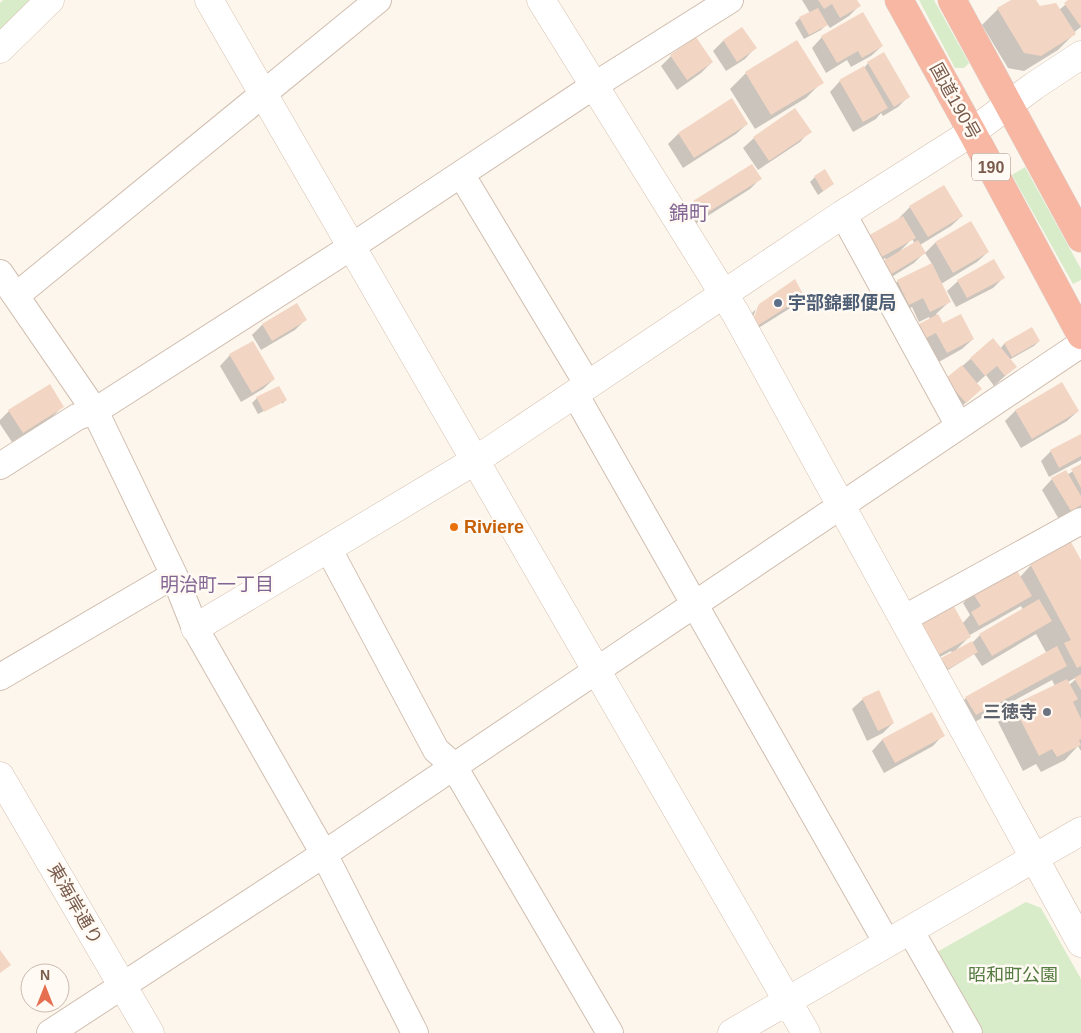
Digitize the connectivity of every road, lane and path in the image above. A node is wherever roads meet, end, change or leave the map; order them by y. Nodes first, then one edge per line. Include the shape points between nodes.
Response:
1 (50, 0) edge
2 (208, 0) edge
3 (376, 0) edge
4 (541, 0) edge
5 (730, 0) edge
6 (899, 0) edge
7 (952, 0) edge
8 (0, 49) edge
9 (1081, 55) edge
10 (595, 85) junction
11 (262, 95) junction
12 (1009, 106) junction
13 (972, 132) junction
14 (461, 174) junction
15 (843, 214) junction
16 (1081, 238) edge
17 (351, 247) junction
18 (0, 273) edge
19 (724, 294) junction
20 (16, 295) junction
21 (1081, 335) edge
22 (1081, 344) edge
23 (582, 390) junction
24 (95, 411) junction
25 (959, 426) junction
26 (476, 460) junction
27 (0, 466) edge
28 (840, 505) junction
29 (1081, 521) edge
30 (328, 548) junction
31 (174, 576) junction
32 (696, 604) junction
33 (903, 618) junction
34 (195, 628) junction
35 (596, 672) junction
36 (0, 677) edge
37 (453, 765) junction
38 (0, 776) edge
39 (1081, 831) edge
40 (324, 854) junction
41 (1034, 857) junction
42 (910, 930) junction
43 (887, 943) junction
44 (1081, 943) edge
45 (123, 986) junction
46 (787, 1001) junction
47 (50, 1033) edge
48 (150, 1033) edge
49 (415, 1033) edge
50 (610, 1033) edge
51 (732, 1033) edge
52 (806, 1033) edge
53 (969, 1033) edge

1 - 8 street
2 - 11 street
3 - 11 street
4 - 10 street
5 - 10 street
6 - 13 highway, 国道190号 / 190
7 - 12 highway, 190
9 - 12 street
10 - 14 street
10 - 19 street
11 - 17 street
11 - 20 street
12 - 13 street
12 - 16 highway, 190
13 - 15 street
13 - 21 highway, 国道190号 / 190
14 - 17 street
14 - 23 street
15 - 19 street
15 - 25 street
17 - 24 street
17 - 26 street
18 - 20 street
19 - 23 street
19 - 28 street
20 - 24 street
22 - 25 street
23 - 26 street
23 - 32 street
24 - 27 street via 77,417
24 - 31 street
25 - 28 street
26 - 30 street
26 - 35 street
28 - 32 street
28 - 33 street
29 - 33 street
30 - 34 street
30 - 37 street via 436,750
31 - 34 street
31 - 36 street
32 - 35 street
32 - 43 street
33 - 41 street
34 - 40 street
35 - 37 street
35 - 46 street
37 - 40 street
37 - 50 street
38 - 45 street, 東海岸通り
39 - 41 street
40 - 45 street
40 - 49 street
41 - 42 street
41 - 44 street
42 - 43 street
42 - 53 street
43 - 46 street
45 - 47 street
45 - 48 street, 東海岸通り
46 - 51 street
46 - 52 street

